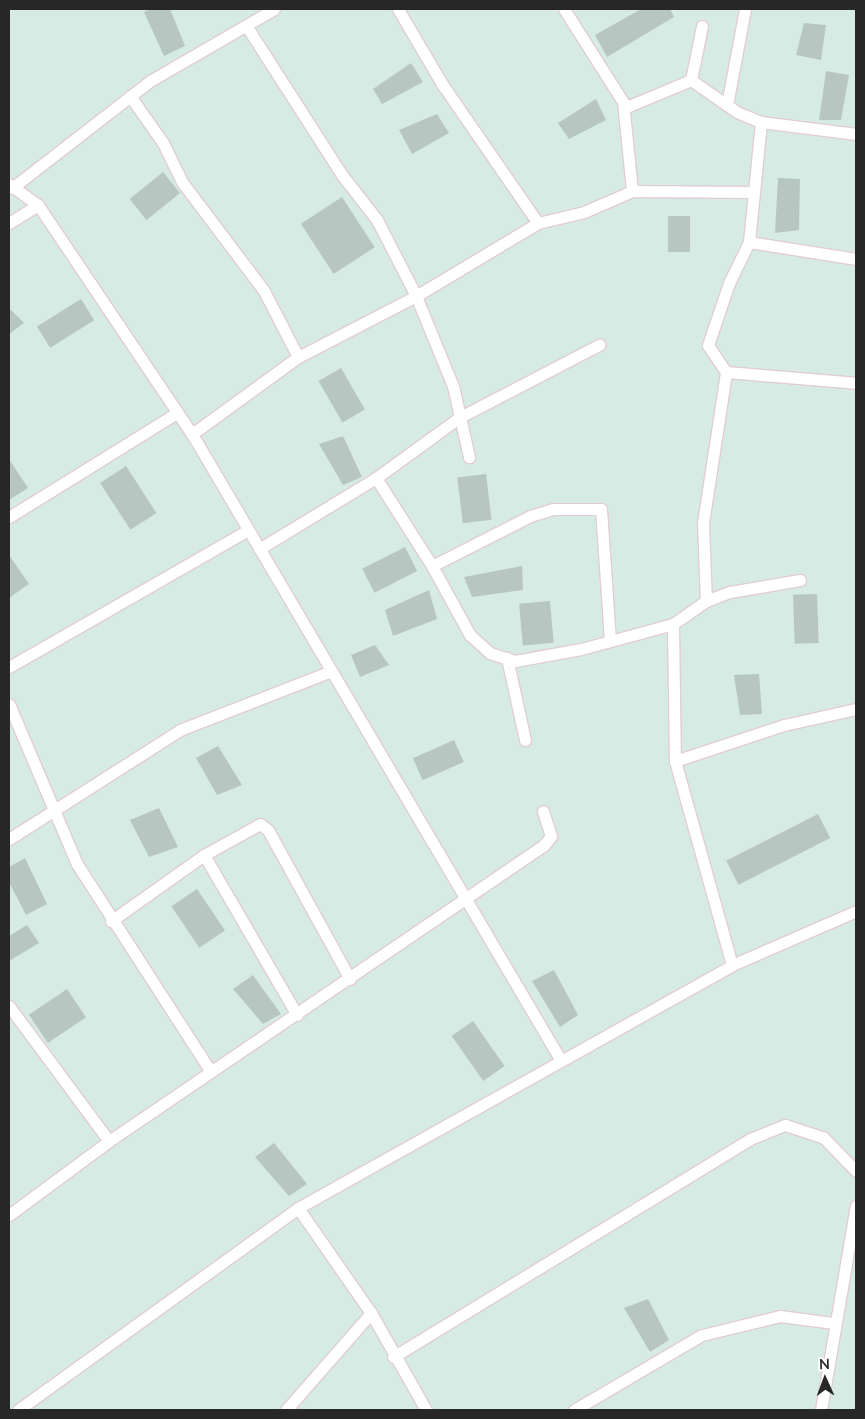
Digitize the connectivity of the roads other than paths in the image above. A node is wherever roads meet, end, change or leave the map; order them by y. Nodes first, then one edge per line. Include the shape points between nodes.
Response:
1 (274, 9) edge
2 (398, 9) edge
3 (564, 9) edge
4 (745, 9) edge
5 (702, 26) dead end
6 (247, 27) junction
7 (691, 80) junction
8 (130, 96) junction
9 (727, 105) junction
10 (624, 108) junction
11 (760, 122) junction
12 (856, 134) edge
13 (10, 186) edge
14 (632, 191) junction
15 (752, 192) junction
16 (38, 205) junction
17 (9, 223) edge
18 (538, 223) junction
19 (749, 242) junction
20 (856, 259) edge
21 (416, 296) junction
22 (600, 345) dead end
23 (298, 357) junction
24 (726, 372) junction
25 (856, 383) edge
26 (177, 413) junction
27 (460, 417) junction
28 (192, 434) junction
29 (469, 456) dead end
30 (376, 478) junction
31 (9, 517) edge
32 (248, 530) junction
33 (259, 549) junction
34 (432, 566) junction
35 (800, 580) dead end
36 (706, 602) junction
37 (673, 624) junction
38 (610, 641) junction
39 (508, 658) junction
40 (9, 667) edge
41 (329, 672) junction
42 (9, 704) edge
43 (856, 709) edge
44 (525, 740) dead end
45 (675, 761) junction
46 (53, 807) junction
47 (542, 811) dead end
48 (9, 839) edge
49 (204, 855) junction
50 (466, 902) junction
51 (856, 912) edge
52 (111, 921) junction
53 (732, 965) junction
54 (350, 979) junction
55 (9, 1006) edge
56 (297, 1015) junction
57 (560, 1059) junction
58 (211, 1072) junction
59 (109, 1140) junction
60 (856, 1171) edge
61 (856, 1206) edge
62 (298, 1208) junction
63 (9, 1215) edge
64 (372, 1313) junction
65 (833, 1323) junction
66 (393, 1357) junction
67 (18, 1410) edge
68 (286, 1410) edge
69 (426, 1410) edge
70 (574, 1410) edge
71 (822, 1410) edge

1 - 6 street
2 - 18 street via 442,84
3 - 10 street
4 - 9 street
5 - 7 street
6 - 8 street
6 - 21 street via 342,175 377,220
7 - 9 street
7 - 10 street
8 - 13 street
8 - 23 street via 163,143 182,182 264,291
9 - 11 street
10 - 14 street
11 - 12 street
11 - 15 street
13 - 16 street
14 - 15 street
14 - 18 street via 584,212
15 - 19 street
16 - 17 street
16 - 26 street
18 - 21 street
19 - 20 street
19 - 24 street via 708,345
21 - 23 street
21 - 27 street via 453,386
22 - 27 street
23 - 28 street
24 - 25 street
24 - 36 street via 703,523
26 - 28 street
26 - 31 street
27 - 29 street
27 - 30 street
28 - 32 street
30 - 33 street
30 - 34 street
32 - 33 street
32 - 40 street
33 - 41 street
34 - 38 street via 530,516 553,508 601,509
34 - 39 street via 470,635 490,653
35 - 36 street via 730,592
36 - 37 street
37 - 38 street
37 - 45 street
38 - 39 street via 515,660
39 - 44 street
41 - 46 street via 180,730
41 - 50 street
42 - 46 street
43 - 45 street via 784,725
45 - 53 street
46 - 48 street via 33,826
46 - 52 street via 77,864
47 - 50 street via 551,836 544,845
49 - 52 street
49 - 54 street via 254,825 265,826
49 - 56 street
50 - 54 street
50 - 57 street
51 - 53 street
52 - 58 street
53 - 57 street
54 - 56 street
55 - 59 street
56 - 58 street
57 - 62 street
58 - 59 street
59 - 63 street
60 - 66 street via 823,1137 785,1126 750,1139
61 - 65 street
62 - 64 street
62 - 67 street
64 - 66 street
64 - 68 street
65 - 70 street via 780,1316 702,1335
65 - 71 street
66 - 69 street

